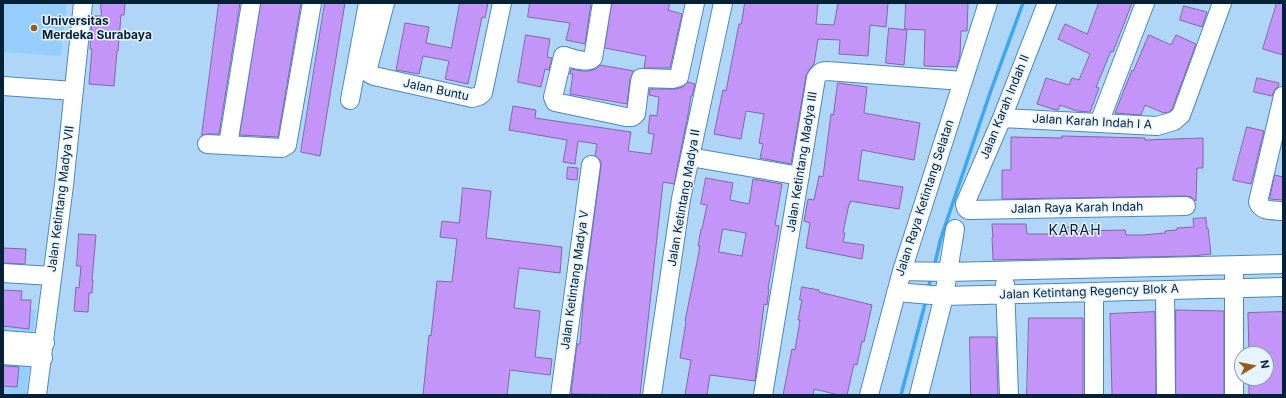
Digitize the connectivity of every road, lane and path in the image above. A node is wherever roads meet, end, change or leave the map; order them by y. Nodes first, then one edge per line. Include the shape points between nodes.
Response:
1 (83, 3) edge
2 (251, 3) edge
3 (312, 3) edge
4 (368, 3) edge
5 (385, 3) edge
6 (502, 3) edge
7 (602, 3) edge
8 (695, 3) edge
9 (724, 3) edge
10 (988, 3) edge
11 (1047, 3) edge
12 (1145, 3) edge
13 (1222, 3) edge
14 (963, 81) junction
15 (3, 86) edge
16 (74, 90) junction
17 (1283, 96) edge
18 (350, 100) dead end
19 (1002, 118) junction
20 (1099, 123) junction
21 (207, 144) dead end
22 (228, 145) junction
23 (690, 157) junction
24 (591, 165) dead end
25 (800, 176) junction
26 (1186, 206) dead end
27 (968, 210) joint
28 (1283, 211) edge
29 (955, 229) dead end
30 (1283, 264) edge
31 (1233, 266) junction
32 (902, 271) junction
33 (1004, 271) junction
34 (937, 272) junction
35 (3, 273) edge
36 (52, 276) junction
37 (1283, 287) edge
38 (1235, 288) junction
39 (1165, 290) junction
40 (896, 292) junction
41 (1094, 292) junction
42 (933, 295) junction
43 (1006, 295) junction
44 (3, 340) edge
45 (44, 350) junction
46 (3, 356) edge
47 (37, 395) edge
48 (560, 395) edge
49 (652, 395) edge
50 (763, 395) edge
51 (869, 395) edge
52 (918, 395) edge
53 (1009, 395) edge
54 (1094, 395) edge
55 (1166, 395) edge
56 (1234, 395) edge

1 - 16 street, Jalan Ketintang Madya VII
2 - 22 street
3 - 22 street via 287,145 282,148
4 - 18 street
5 - 6 street, Jalan Buntu via 368,68 370,74 472,98 482,92
7 - 8 street via 593,58 587,61 563,56 553,99 555,102 631,117 636,114 640,79 680,76
9 - 23 street, Jalan Ketintang Madya II
10 - 14 street, Jalan Raya Ketintang Selatan
11 - 19 street, Jalan Karah Indah II
12 - 20 street
13 - 20 street, Jalan Karah Indah I A via 1178,118 1157,126
14 - 25 street, Jalan Ketintang Madya III via 827,71 820,73 816,78
14 - 32 street, Jalan Raya Ketintang Selatan
15 - 16 street
16 - 36 street, Jalan Ketintang Madya VII
17 - 28 street via 1258,200 1262,209
19 - 20 street, Jalan Karah Indah I A
19 - 27 street, Jalan Karah Indah II via 965,204
21 - 22 street
23 - 25 street
23 - 49 street, Jalan Ketintang Madya II via 681,199
24 - 48 street, Jalan Ketintang Madya V
25 - 50 street, Jalan Ketintang Madya III
26 - 27 street, Jalan Raya Karah Indah
29 - 34 street
30 - 31 street, Jalan Ketintang Regency Blok A
31 - 33 street, Jalan Ketintang Regency Blok A
31 - 38 street
32 - 34 street, Jalan Ketintang Regency Blok A
32 - 40 street, Jalan Raya Ketintang Selatan
33 - 34 street, Jalan Ketintang Regency Blok A
33 - 43 street
34 - 42 street
35 - 36 street
36 - 45 street, Jalan Ketintang Madya VII
37 - 38 street, Jalan Ketintang Regency Blok A
38 - 39 street, Jalan Ketintang Regency Blok A
38 - 56 street
39 - 41 street, Jalan Ketintang Regency Blok A
39 - 55 street
40 - 42 street, Jalan Ketintang Regency Blok A
40 - 51 street, Jalan Raya Ketintang Selatan
41 - 43 street, Jalan Ketintang Regency Blok A
41 - 54 street
42 - 43 street, Jalan Ketintang Regency Blok A
42 - 52 street
43 - 53 street
44 - 45 street
45 - 46 street
45 - 47 street, Jalan Ketintang Madya VII

